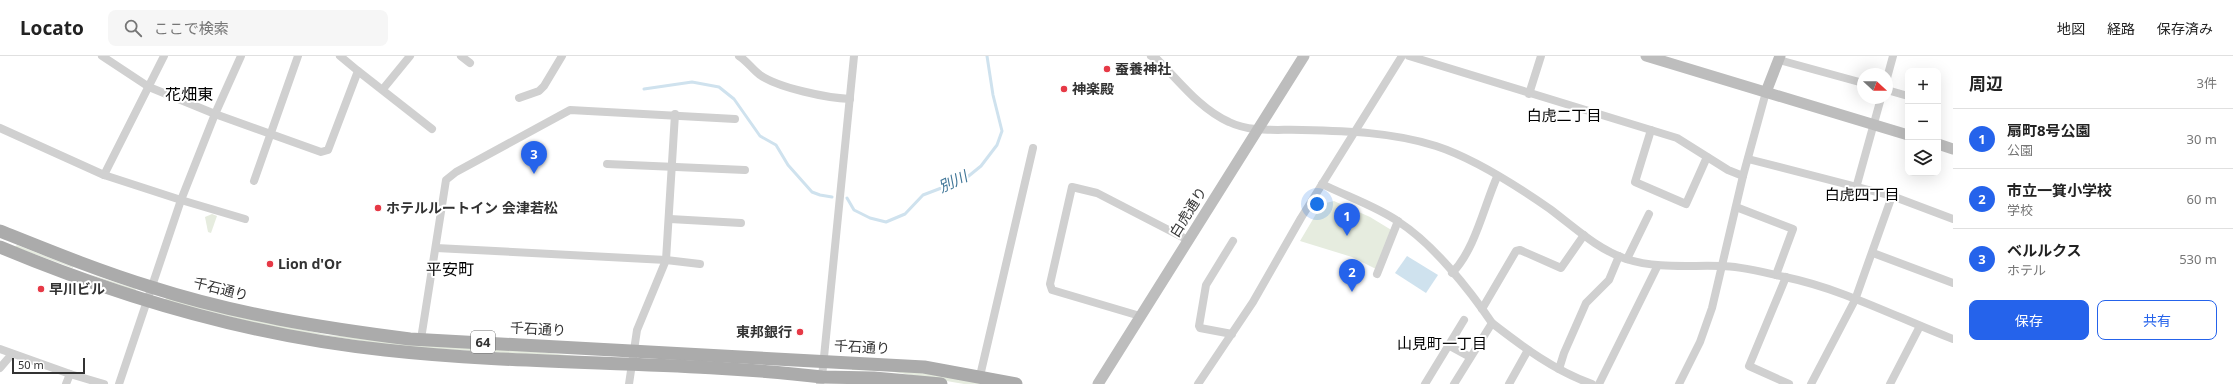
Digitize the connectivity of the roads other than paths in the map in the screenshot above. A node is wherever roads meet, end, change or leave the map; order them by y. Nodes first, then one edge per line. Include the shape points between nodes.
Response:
1 (102, 56) edge
2 (164, 56) edge
3 (241, 56) edge
4 (298, 56) edge
5 (340, 56) edge
6 (410, 56) edge
7 (461, 56) edge
8 (562, 56) edge
9 (739, 56) edge
10 (854, 56) edge
11 (1151, 56) edge
12 (1304, 56) edge
13 (1402, 56) edge
14 (1409, 56) edge
15 (1541, 56) edge
16 (1646, 56) edge
17 (1893, 56) edge
18 (1780, 58) edge
19 (470, 63) dead end
20 (1890, 68) edge
21 (358, 70) junction
22 (1857, 81) edge
23 (149, 88) junction
24 (383, 89) junction
25 (1766, 92) junction
26 (1893, 92) edge
27 (1529, 94) junction
28 (1905, 95) edge
29 (519, 98) dead end
30 (850, 99) junction
31 (1879, 104) edge
32 (214, 114) junction
33 (675, 114) junction
34 (735, 119) dead end
35 (1874, 125) junction
36 (0, 128) edge
37 (432, 129) dead end
38 (1258, 129) junction
39 (1651, 130) junction
40 (1355, 131) junction
41 (1905, 133) edge
42 (270, 134) junction
43 (1941, 145) edge
44 (1032, 148) dead end
45 (1953, 149) edge
46 (1707, 157) junction
47 (1748, 159) junction
48 (607, 164) dead end
49 (672, 166) junction
50 (745, 170) dead end
51 (104, 175) junction
52 (1743, 176) junction
53 (1497, 177) junction
54 (254, 181) dead end
55 (1322, 184) junction
56 (1856, 188) junction
57 (1892, 196) junction
58 (180, 200) junction
59 (1736, 207) junction
60 (1649, 214) dead end
61 (245, 219) dead end
62 (670, 219) junction
63 (1953, 219) edge
64 (1398, 221) junction
65 (741, 223) dead end
66 (0, 230) edge
67 (1584, 235) junction
68 (1188, 240) junction
69 (1233, 240) dead end
70 (0, 247) edge
71 (436, 248) junction
72 (1873, 252) junction
73 (1623, 257) junction
74 (666, 260) junction
75 (700, 264) dead end
76 (1723, 266) junction
77 (1657, 267) junction
78 (1452, 273) junction
79 (1377, 274) dead end
80 (1776, 275) junction
81 (1786, 277) junction
82 (1953, 283) edge
83 (150, 287) junction
84 (1855, 300) junction
85 (145, 302) junction
86 (1482, 309) junction
87 (1140, 316) junction
88 (1464, 320) dead end
89 (1492, 323) junction
90 (1920, 326) junction
91 (1232, 334) junction
92 (421, 339) junction
93 (1953, 339) edge
94 (1448, 345) junction
95 (0, 349) edge
96 (1528, 350) junction
97 (632, 351) junction
98 (12, 354) junction
99 (1470, 357) junction
100 (824, 361) junction
101 (631, 366) junction
102 (0, 368) edge
103 (1559, 369) junction
104 (70, 374) junction
105 (980, 376) junction
106 (821, 380) edge
107 (66, 384) edge
108 (104, 384) edge
109 (119, 384) edge
110 (629, 384) edge
111 (941, 384) edge
112 (1016, 384) edge
113 (1098, 384) edge
114 (1198, 384) edge
115 (1425, 384) edge
116 (1454, 384) edge
117 (1509, 384) edge
118 (1592, 384) edge
119 (1599, 384) edge
120 (1679, 384) edge
121 (1789, 384) edge
122 (1811, 384) edge
123 (1890, 384) edge

1 - 23 street
2 - 23 street
3 - 32 street
4 - 42 street
5 - 21 street
6 - 24 street
7 - 19 street
8 - 29 street via 539,91
9 - 30 street via 761,75 786,85 818,95
10 - 30 street
11 - 38 street via 1210,110 1241,127
12 - 38 street, 白虎通り
13 - 40 street
14 - 27 street
15 - 27 street
16 - 25 street
17 - 20 street
18 - 22 street
18 - 25 street
21 - 24 street
21 - 42 street via 328,150 321,152
23 - 32 street
23 - 51 street
24 - 37 street
25 - 35 street
25 - 47 street
26 - 28 street
27 - 39 street
30 - 100 street
31 - 35 street
32 - 42 street
32 - 58 street
33 - 34 street
33 - 49 street
33 - 71 street via 570,110 475,160 446,180
35 - 41 street
35 - 56 street
36 - 51 street
38 - 40 street
38 - 68 street, 白虎通り
39 - 46 street via 1682,140
39 - 46 street via 1635,182 1686,204
40 - 53 street via 1390,135 1438,146
40 - 55 street
42 - 54 street
43 - 45 street
44 - 105 street
46 - 52 street via 1734,174
47 - 52 street
47 - 56 street
48 - 49 street
49 - 50 street
49 - 62 street
51 - 58 street
52 - 59 street
53 - 67 street via 1549,209
53 - 78 street via 1482,219 1460,263
55 - 64 street
55 - 91 street
56 - 57 street
57 - 63 street
57 - 72 street
58 - 61 street
58 - 83 street
59 - 76 street
59 - 80 street via 1793,229
60 - 73 street
62 - 65 street
62 - 74 street
64 - 78 street via 1430,248
64 - 79 street
66 - 83 main road, 千石通り / 64
67 - 73 street via 1598,246
67 - 86 street via 1561,268 1520,250 1516,251
68 - 87 street, 白虎通り
68 - 87 street via 1097,193 1072,187 1050,284 1052,290
69 - 91 street via 1206,285 1199,326
70 - 85 main road, 64
71 - 74 street
71 - 92 street
72 - 82 street
72 - 84 street
73 - 77 street
73 - 103 street via 1609,280 1586,303
74 - 75 street
74 - 97 street via 637,330
76 - 77 street
76 - 80 street
76 - 120 street via 1700,342
77 - 119 street
78 - 86 street
80 - 81 street
81 - 84 street
81 - 121 street via 1749,366
83 - 85 street
83 - 92 main road, 千石通り / 64 via 238,311 296,323
84 - 90 street
84 - 122 street
85 - 101 main road, 64 via 252,329 383,350
85 - 109 street
86 - 89 street
87 - 113 street, 白虎通り
88 - 94 street
89 - 96 street
89 - 99 street
90 - 93 street
90 - 123 street
91 - 114 street
92 - 97 main road, 千石通り / 64
94 - 99 street
94 - 115 street
95 - 98 street
96 - 103 street
96 - 117 street
97 - 100 main road, 千石通り / 64
97 - 101 street
98 - 102 street
98 - 104 street
99 - 116 street
100 - 105 main road, 千石通り / 64 via 924,367
100 - 106 street
101 - 106 main road, 64
101 - 110 street
103 - 118 street
104 - 107 street
104 - 108 street
105 - 112 main road, 千石通り / 64
106 - 111 main road, 64 via 874,378

